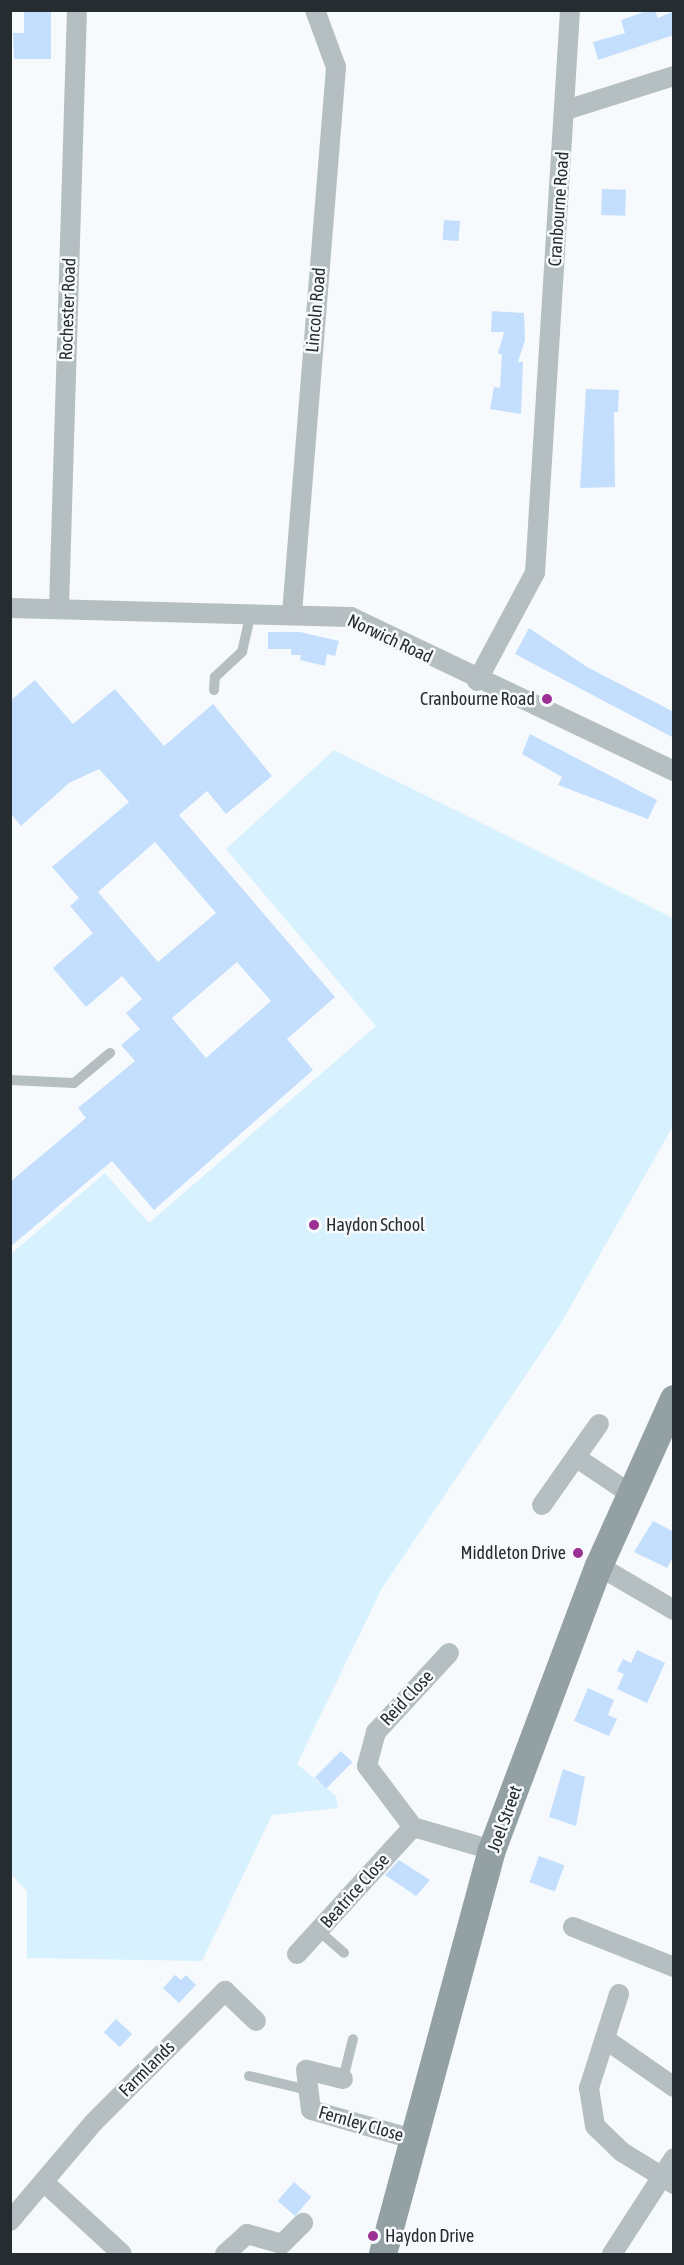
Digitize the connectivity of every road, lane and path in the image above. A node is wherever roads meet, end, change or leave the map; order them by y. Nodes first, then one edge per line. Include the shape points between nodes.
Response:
1 (77, 10) edge
2 (315, 10) edge
3 (570, 10) edge
4 (674, 76) edge
5 (566, 110) junction
6 (10, 608) edge
7 (59, 608) junction
8 (251, 612) junction
9 (292, 613) junction
10 (477, 681) junction
11 (214, 690) dead end
12 (674, 771) edge
13 (110, 1053) dead end
14 (10, 1080) edge
15 (674, 1399) edge
16 (599, 1424) dead end
17 (577, 1458) junction
18 (629, 1493) junction
19 (542, 1505) dead end
20 (599, 1566) junction
21 (674, 1610) edge
22 (449, 1653) dead end
23 (413, 1827) junction
24 (492, 1850) junction
25 (573, 1927) dead end
26 (319, 1931) junction
27 (344, 1953) dead end
28 (297, 1954) dead end
29 (674, 1967) edge
30 (619, 1994) dead end
31 (256, 2021) dead end
32 (353, 2039) dead end
33 (605, 2039) junction
34 (249, 2076) dead end
35 (343, 2079) joint
36 (674, 2087) edge
37 (308, 2090) junction
38 (416, 2140) junction
39 (674, 2158) edge
40 (668, 2181) edge
41 (46, 2184) junction
42 (10, 2221) edge
43 (303, 2223) dead end
44 (122, 2254) edge
45 (225, 2254) edge
46 (383, 2254) edge
47 (612, 2254) edge

1 - 7 street, Rochester Road
2 - 9 street, Lincoln Road via 336,67
3 - 5 street, Cranbourne Road
4 - 5 street
5 - 10 street, Cranbourne Road via 535,573
6 - 7 street, Norwich Road
7 - 8 street, Norwich Road
8 - 9 street, Norwich Road
8 - 11 lane via 242,652 215,677
9 - 10 street, Norwich Road via 351,617
10 - 12 street, Norwich Road
13 - 14 lane via 74,1083
15 - 18 main road, Joel Street
16 - 17 street
17 - 18 street
17 - 19 street
18 - 20 main road, Joel Street
20 - 21 street
20 - 24 main road, Joel Street
22 - 23 street, Reid Close via 376,1732 367,1766
23 - 24 street
23 - 26 street, Beatrice Close
24 - 38 main road, Joel Street
25 - 29 street
26 - 27 lane
26 - 28 street, Beatrice Close
30 - 33 street
31 - 41 street, Farmlands via 225,1991 93,2123
32 - 35 lane
33 - 36 street
33 - 40 street via 589,2088 595,2126 622,2152
34 - 37 lane
35 - 37 street, Fernley Close via 306,2070
37 - 38 street, Fernley Close via 311,2110
38 - 46 main road, Joel Street
39 - 40 street
40 - 47 street
41 - 42 street, Farmlands
41 - 44 street
43 - 45 street via 282,2244 247,2234

